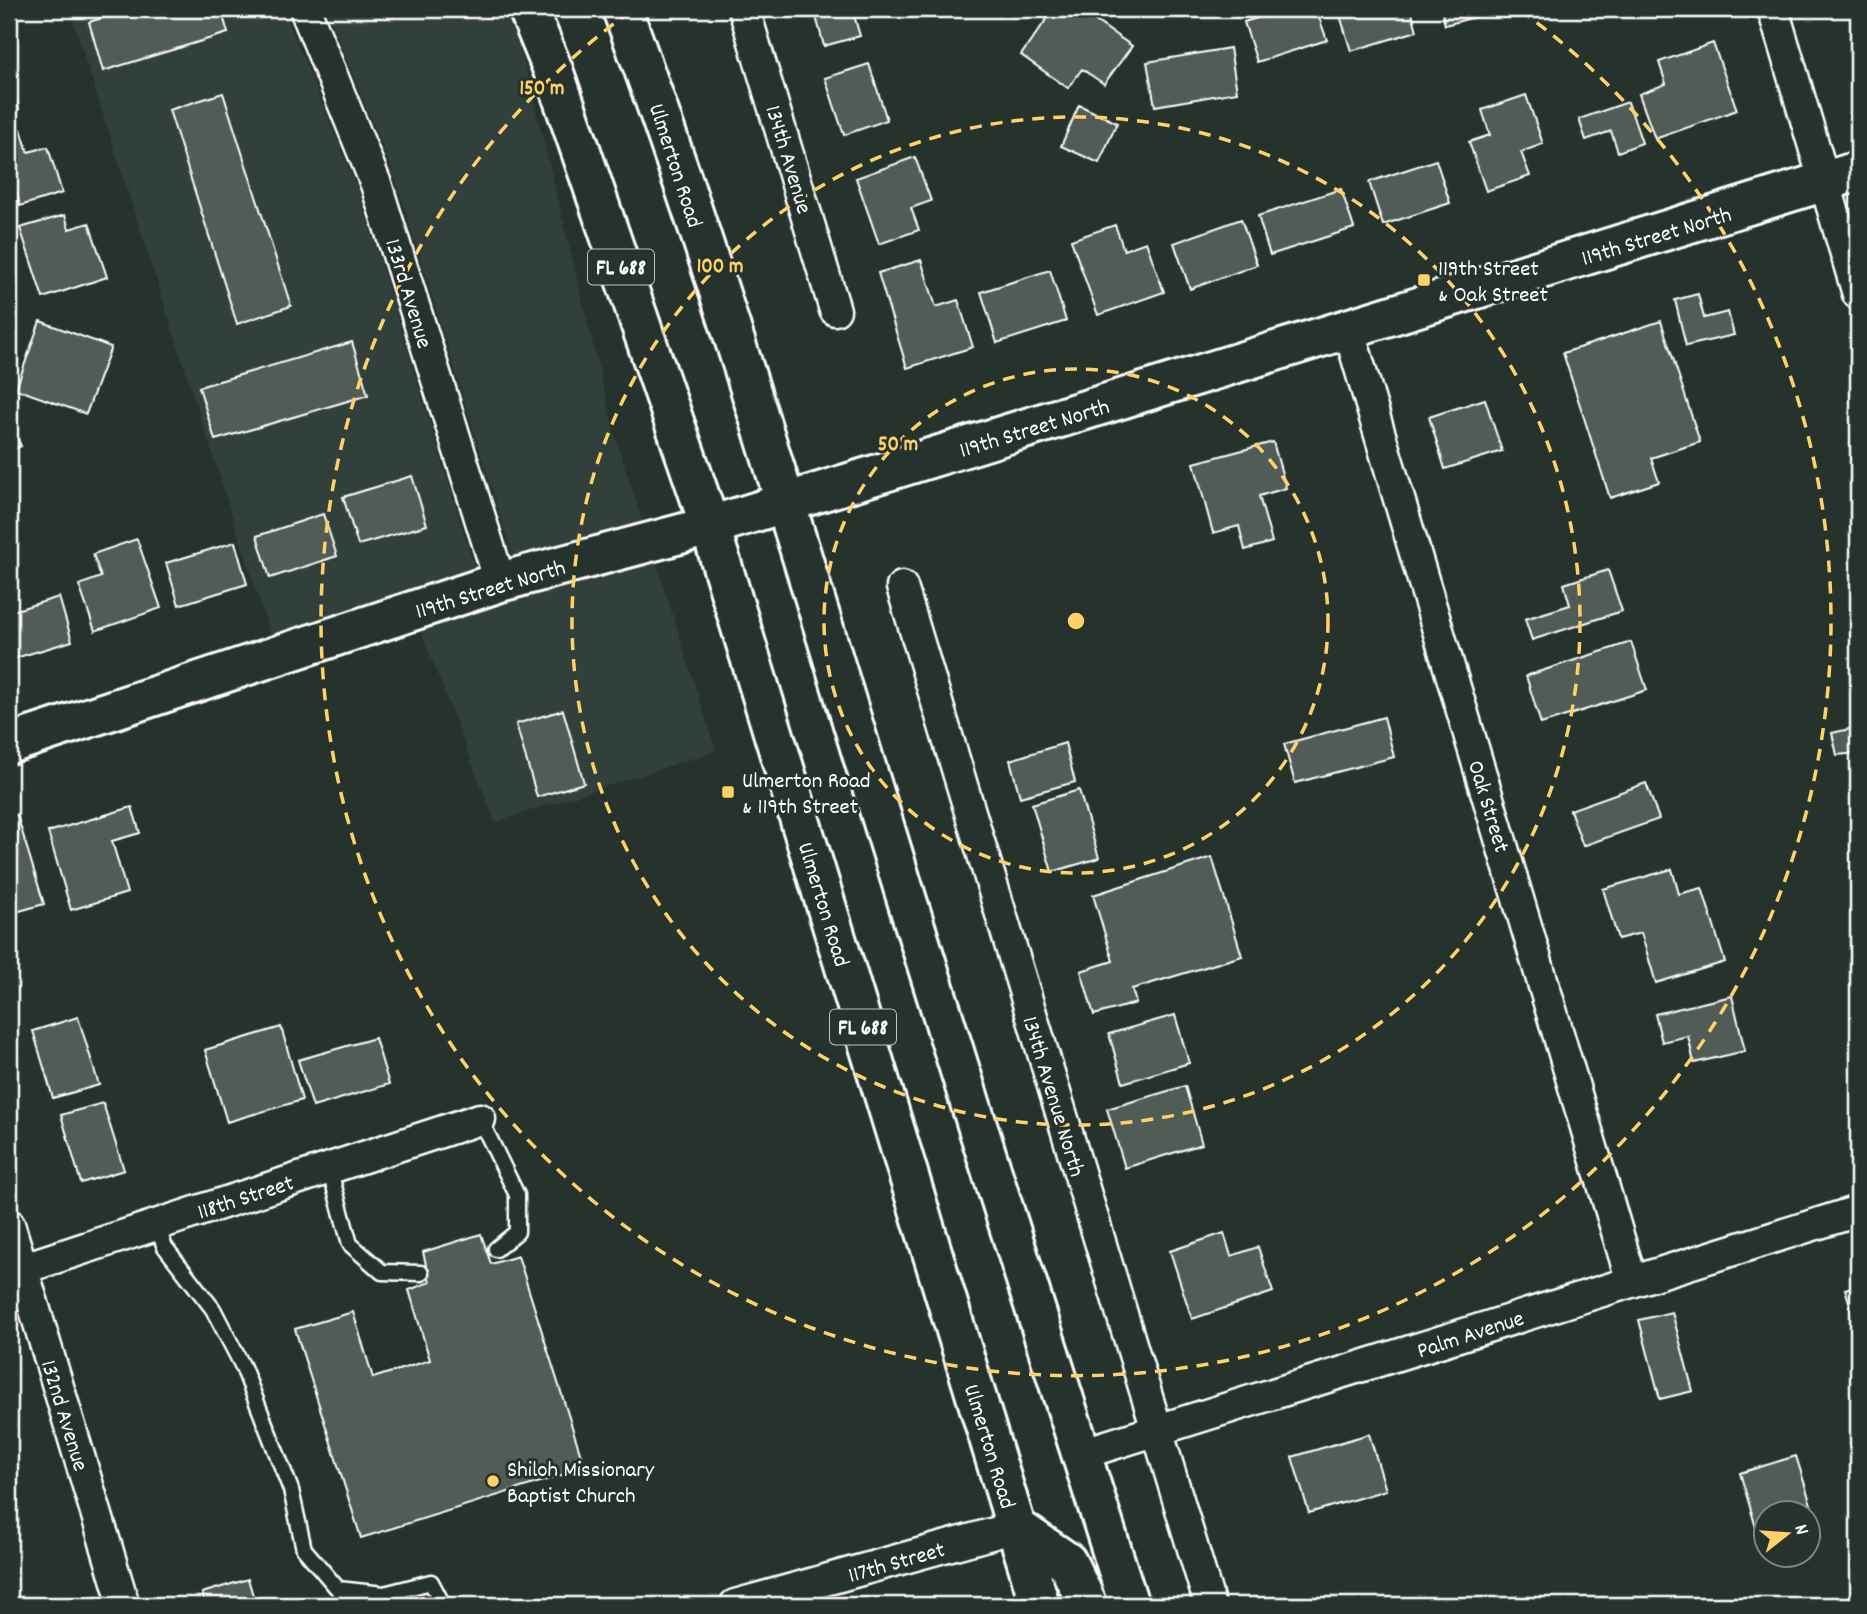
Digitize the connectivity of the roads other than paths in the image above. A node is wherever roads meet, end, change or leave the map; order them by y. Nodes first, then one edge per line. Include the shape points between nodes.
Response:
1 (304, 9) edge
2 (528, 9) edge
3 (622, 9) edge
4 (744, 9) edge
5 (1773, 9) edge
6 (1841, 177) edge
7 (1858, 293) edge
8 (835, 310) dead end
9 (1349, 331) junction
10 (785, 503) junction
11 (710, 526) junction
12 (500, 582) junction
13 (902, 587) dead end
14 (9, 744) edge
15 (480, 1119) joint
16 (329, 1168) junction
17 (1858, 1211) edge
18 (9, 1224) edge
19 (156, 1225) junction
20 (496, 1249) dead end
21 (15, 1271) edge
22 (421, 1273) dead end
23 (1632, 1282) junction
24 (1156, 1433) junction
25 (1081, 1454) junction
26 (1016, 1527) junction
27 (124, 1605) edge
28 (443, 1605) edge
29 (736, 1605) edge
30 (1040, 1605) edge
31 (1088, 1605) edge
32 (1129, 1605) edge
33 (1210, 1605) edge

1 - 12 street, 133rd Avenue via 376,184
2 - 11 main road, Ulmerton Road / FL 688
3 - 10 main road, Ulmerton Road via 659,108
4 - 8 street, 134th Avenue
5 - 6 street
6 - 7 street
6 - 9 main road, 119th Street North
9 - 10 main road, 119th Street North
9 - 23 street, Oak Street
10 - 11 main road, 119th Street North
10 - 25 main road, Ulmerton Road
11 - 12 main road, 119th Street North
11 - 26 main road, Ulmerton Road / FL 688
12 - 14 main road, 119th Street North
13 - 24 street, 134th Avenue North
15 - 16 street, 118th Street
15 - 20 lane via 517,1195 517,1232
16 - 19 street, 118th Street
16 - 22 lane via 350,1244 382,1272
17 - 23 street, Palm Avenue
18 - 21 street, 132nd Avenue
19 - 21 street, 118th Street
19 - 28 lane via 165,1247 213,1309 243,1367 292,1490 304,1549 338,1589 384,1594 431,1582
21 - 27 street, 132nd Avenue
23 - 24 street, Palm Avenue
24 - 25 street, Palm Avenue
24 - 33 street, 134th Avenue North
25 - 32 main road, Ulmerton Road
26 - 29 street, 117th Street
26 - 30 main road, Ulmerton Road / FL 688
26 - 31 main road via 1068,1562

